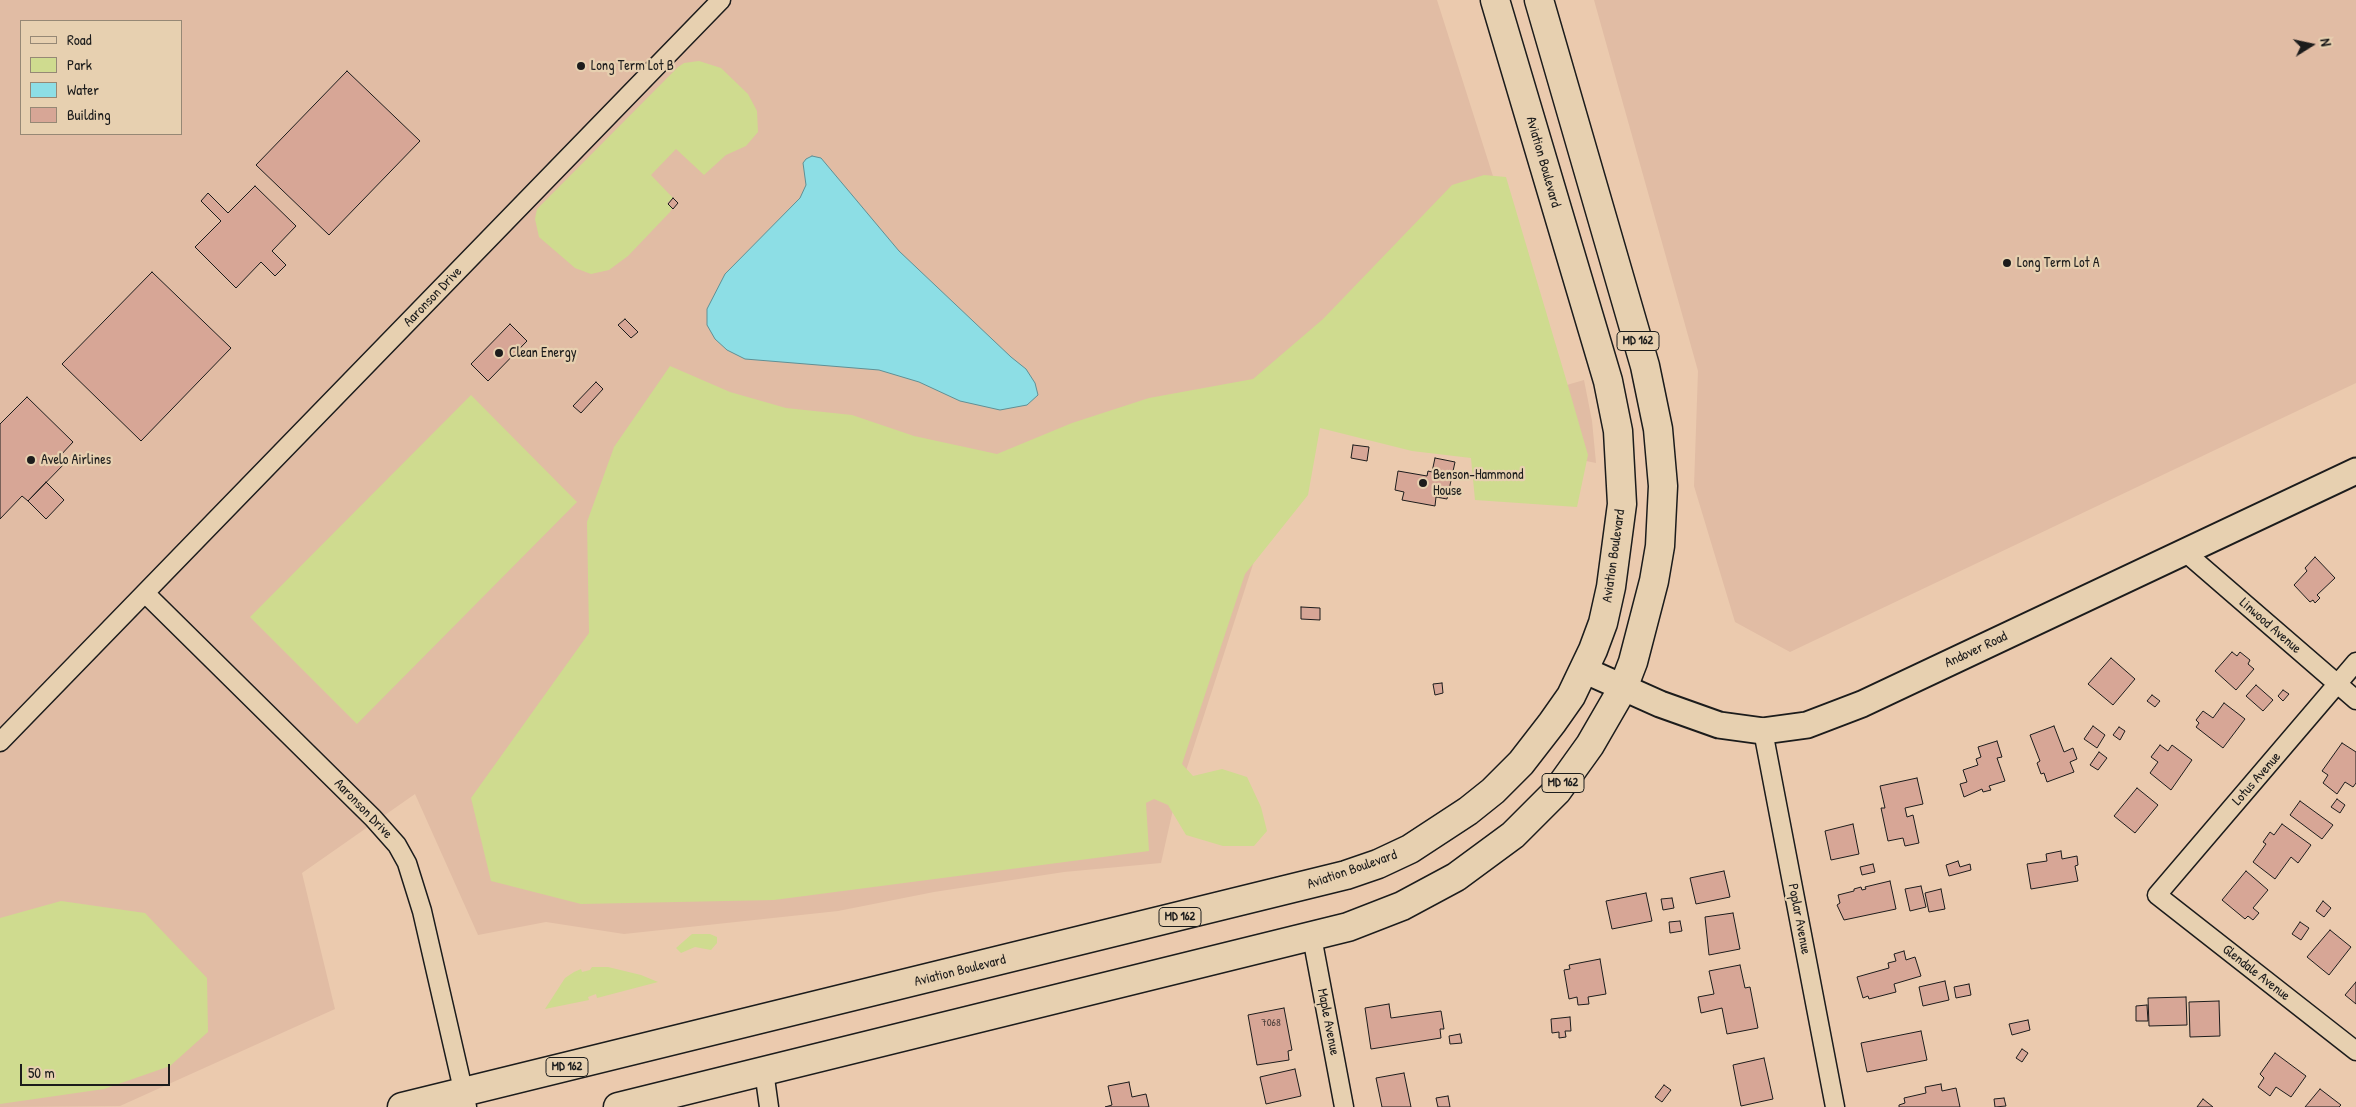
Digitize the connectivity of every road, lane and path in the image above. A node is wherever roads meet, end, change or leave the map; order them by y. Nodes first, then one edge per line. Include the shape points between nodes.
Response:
1 (721, 0) edge
2 (1496, 0) edge
3 (1539, 0) edge
4 (1513, 60) junction
5 (1564, 83) junction
6 (2356, 471) edge
7 (2185, 552) junction
8 (146, 594) junction
9 (2356, 662) edge
10 (1584, 670) junction
11 (2338, 686) junction
12 (1623, 688) junction
13 (2356, 700) edge
14 (1763, 731) junction
15 (0, 742) edge
16 (2157, 895) joint
17 (1312, 937) junction
18 (2356, 1051) edge
19 (764, 1071) junction
20 (465, 1100) edge
21 (402, 1107) edge
22 (618, 1107) edge
23 (769, 1107) edge
24 (1344, 1107) edge
25 (1835, 1107) edge

1 - 8 street, Aaronson Drive
2 - 4 main road, Aviation Boulevard / MD 162
3 - 5 main road, MD 162
4 - 5 main road
4 - 10 main road, Aviation Boulevard / MD 162 via 1608,381 1618,431 1622,504 1617,557 1603,623
5 - 12 main road, MD 162 via 1645,366 1661,457 1662,516 1654,581 1642,634
6 - 7 main road, Andover Road
7 - 11 street, Linwood Avenue
7 - 14 main road, Andover Road via 1834,716 1798,727
8 - 15 street, Aaronson Drive
8 - 20 street, Aaronson Drive via 397,845 407,863 422,911
9 - 11 street, Lotus Avenue
10 - 12 main road, Andover Road
10 - 20 main road, Aviation Boulevard / MD 162 via 1552,723 1521,763 1493,791 1440,832 1378,864 1302,887
11 - 13 street, Linwood Avenue
11 - 16 street, Lotus Avenue
12 - 14 main road, Andover Road via 1703,720
12 - 17 main road, MD 162 via 1590,746 1557,791 1481,860 1430,893 1402,906
14 - 25 street, Poplar Avenue
16 - 18 street, Glendale Avenue
17 - 19 main road, MD 162
17 - 24 street, Maple Avenue
19 - 22 main road, MD 162
19 - 23 street
20 - 21 main road, Aviation Boulevard / MD 162

